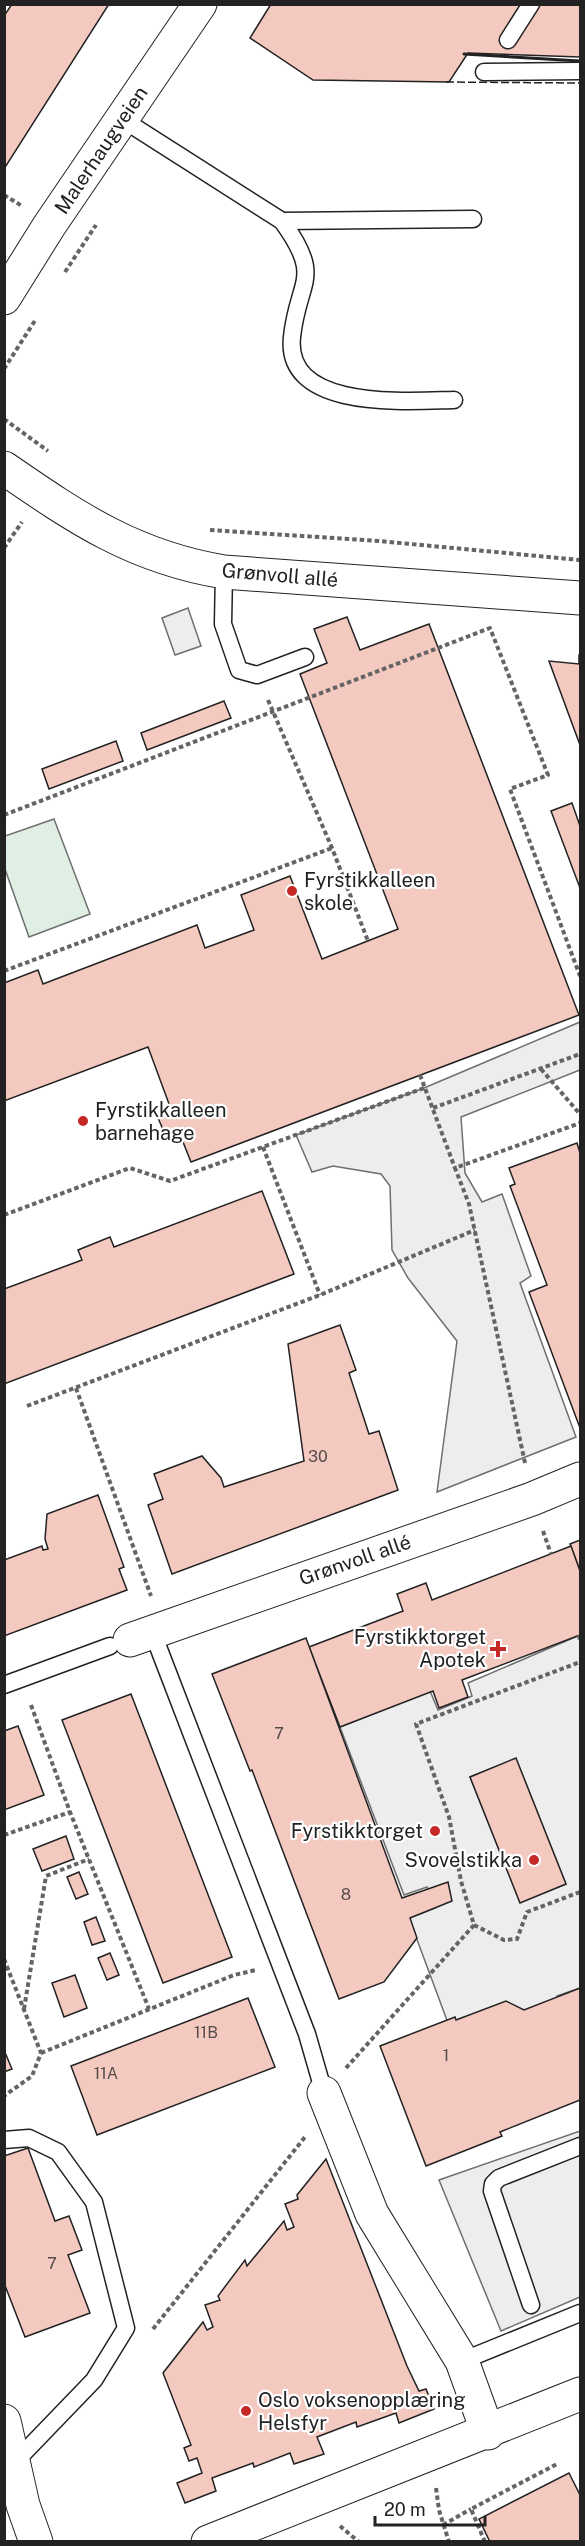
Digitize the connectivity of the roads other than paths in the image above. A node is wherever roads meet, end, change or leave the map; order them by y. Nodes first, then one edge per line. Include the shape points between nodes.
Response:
1 (200, 4) edge
2 (531, 4) edge
3 (508, 40) dead end
4 (580, 71) edge
5 (484, 72) dead end
6 (122, 119) junction
7 (473, 219) dead end
8 (282, 221) junction
9 (4, 298) edge
10 (454, 400) dead end
11 (4, 468) edge
12 (224, 572) junction
13 (580, 598) edge
14 (305, 657) dead end
15 (580, 1479) edge
16 (139, 1636) junction
17 (4, 1685) edge
18 (324, 2093) joint
19 (4, 2140) edge
20 (580, 2146) edge
21 (531, 2305) dead end
22 (580, 2313) edge
23 (462, 2361) junction
24 (580, 2394) edge
25 (4, 2421) edge
26 (488, 2433) junction
27 (14, 2463) junction
28 (36, 2541) edge
29 (208, 2541) edge

1 - 6 street, Malerhaugveien
2 - 3 lane
4 - 5 lane
6 - 8 lane
6 - 9 street, Malerhaugveien
7 - 8 lane
8 - 10 lane via 298,243 306,269 291,349 305,379 317,387 370,400
11 - 12 street, Grønvoll allé via 109,535 162,559
12 - 13 street, Grønvoll allé
12 - 14 lane via 223,624 239,670 257,675
15 - 16 street, Grønvoll allé
16 - 17 lane
16 - 18 lane via 281,1964
18 - 23 street via 372,2214
19 - 27 lane via 29,2138 58,2152 94,2202 126,2328 94,2380
20 - 21 lane via 499,2178 493,2184 492,2192
22 - 23 lane
23 - 26 street
24 - 26 street
25 - 27 street
26 - 29 street
27 - 28 street

